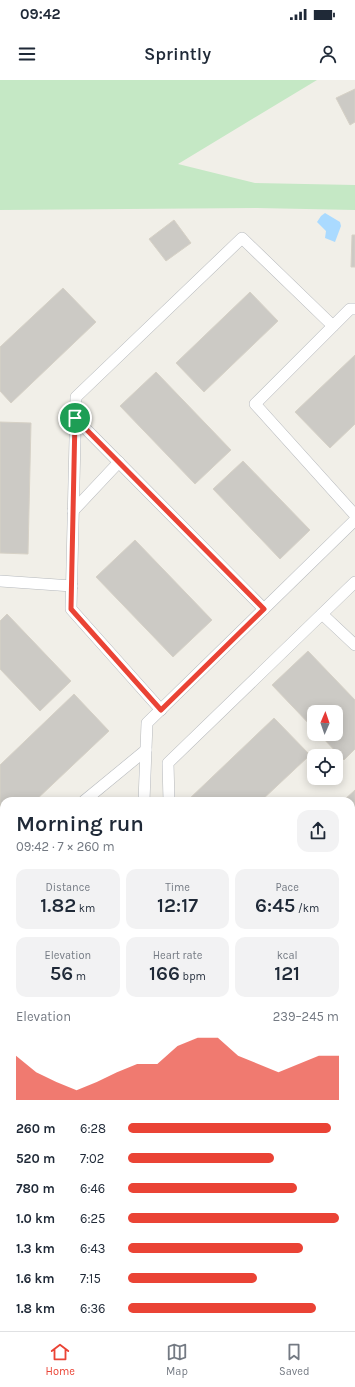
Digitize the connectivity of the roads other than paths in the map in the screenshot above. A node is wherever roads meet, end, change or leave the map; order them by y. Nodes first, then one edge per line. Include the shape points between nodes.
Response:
1 (355, 309) edge
2 (333, 326) junction
3 (75, 418) junction
4 (119, 462) junction
5 (73, 511) junction
6 (355, 515) edge
7 (355, 520) edge
8 (0, 581) edge
9 (355, 582) edge
10 (72, 586) junction
11 (264, 609) junction
12 (322, 614) junction
13 (355, 645) edge
14 (161, 710) junction
15 (146, 750) junction
16 (89, 797) edge
17 (144, 797) edge
18 (169, 797) edge

1 - 2 lane via 350,309
2 - 3 lane via 242,238 76,397
2 - 6 lane via 255,404
3 - 4 lane
3 - 5 lane
4 - 5 lane
4 - 11 lane
5 - 10 lane
7 - 11 lane
8 - 10 lane
9 - 12 lane
10 - 14 lane via 71,609
11 - 14 lane
12 - 13 lane
12 - 18 lane via 168,762
14 - 15 lane via 147,723
15 - 16 lane
15 - 17 lane

